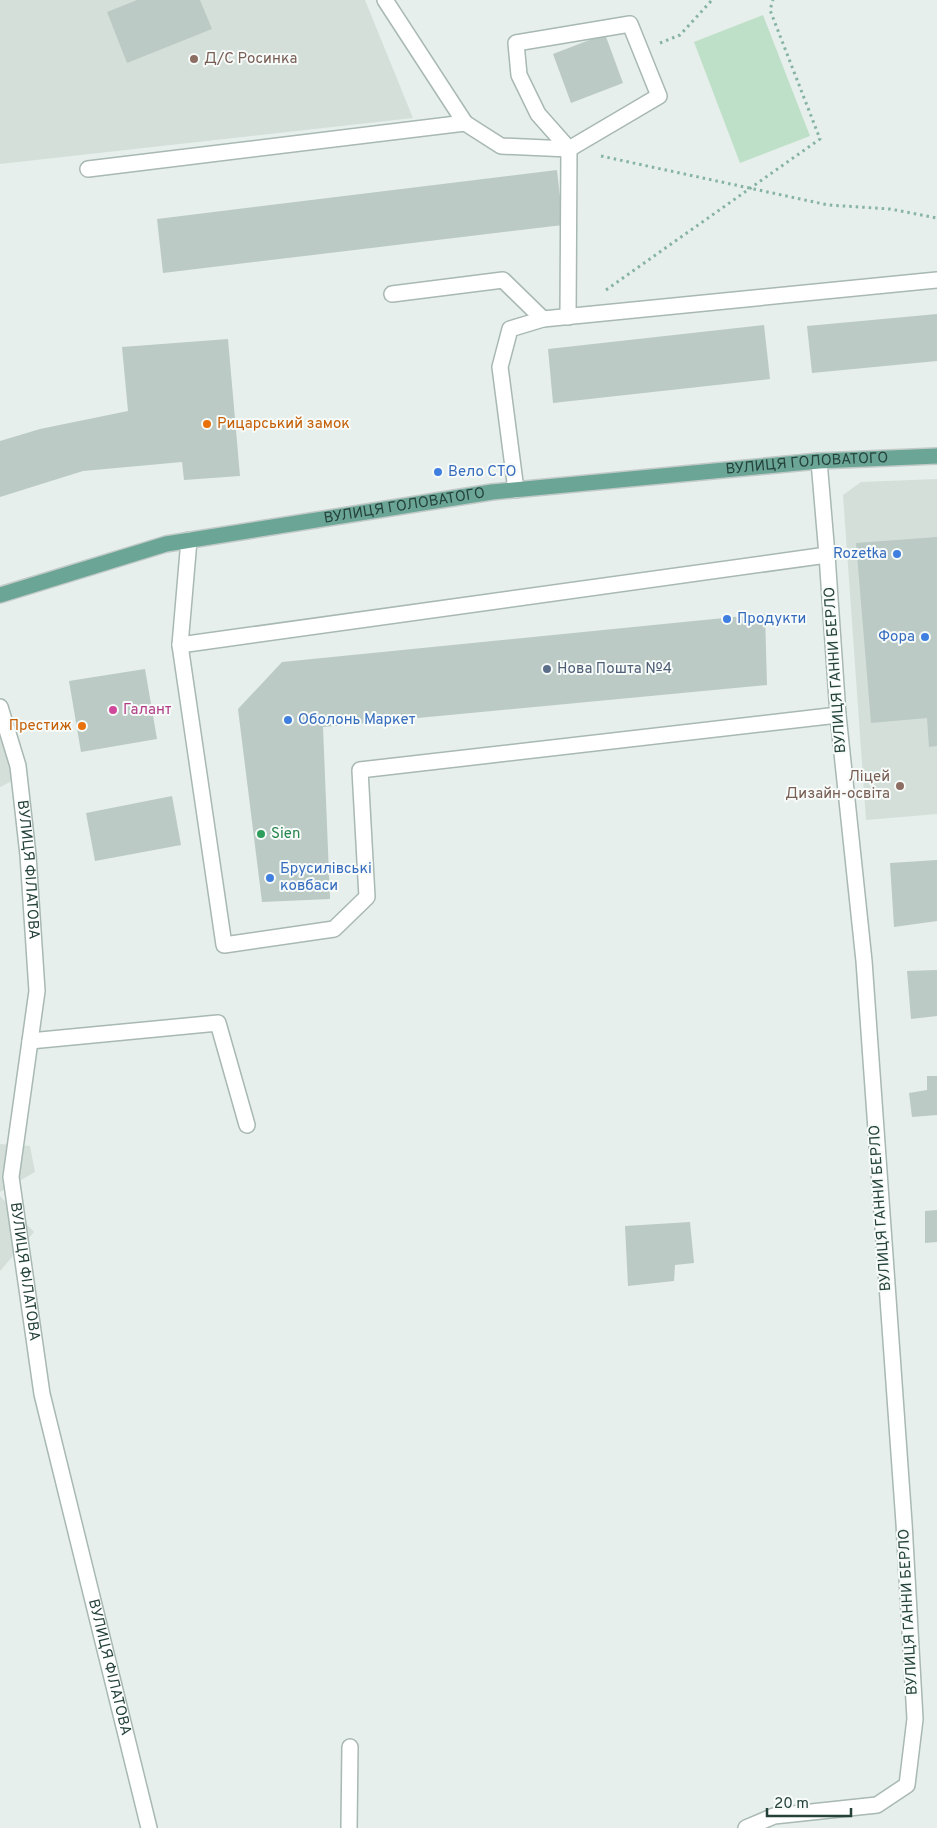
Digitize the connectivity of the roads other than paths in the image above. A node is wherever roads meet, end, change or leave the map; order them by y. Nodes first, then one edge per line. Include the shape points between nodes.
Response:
1 (385, 0) edge
2 (465, 123) junction
3 (569, 149) junction
4 (88, 169) dead end
5 (937, 280) edge
6 (392, 294) dead end
7 (568, 316) junction
8 (543, 319) junction
9 (937, 456) edge
10 (819, 461) junction
11 (516, 490) junction
12 (189, 540) junction
13 (827, 555) junction
14 (0, 595) edge
15 (180, 645) junction
16 (0, 707) edge
17 (838, 716) junction
18 (30, 1041) junction
19 (247, 1125) dead end
20 (350, 1747) dead end
21 (149, 1828) edge
22 (349, 1828) edge
23 (746, 1828) edge

1 - 2 street
2 - 3 street via 501,146
2 - 4 street
3 - 3 street via 538,114 519,75 516,43 630,24 658,96
3 - 7 street
5 - 7 street
6 - 8 street via 503,280
7 - 8 street
8 - 11 street via 510,329 500,367
9 - 10 main road, ВУЛИЦЯ ГОЛОВАТОГО
10 - 11 main road, ВУЛИЦЯ ГОЛОВАТОГО
10 - 13 street, ВУЛИЦЯ ГАННИ БЕРЛО
11 - 12 main road, ВУЛИЦЯ ГОЛОВАТОГО
12 - 14 main road, ВУЛИЦЯ ГОЛОВАТОГО via 166,544
12 - 15 street
13 - 15 street
13 - 17 street, ВУЛИЦЯ ГАННИ БЕРЛО
15 - 17 street via 224,945 334,929 367,897 360,770
16 - 18 street, ВУЛИЦЯ ФІЛАТОВА via 18,766 28,855 37,991
17 - 23 street, ВУЛИЦЯ ГАННИ БЕРЛО via 864,962 915,1719 907,1785 878,1805 774,1816
18 - 19 street via 218,1022
18 - 21 street, ВУЛИЦЯ ФІЛАТОВА via 11,1177 42,1394
20 - 22 street

